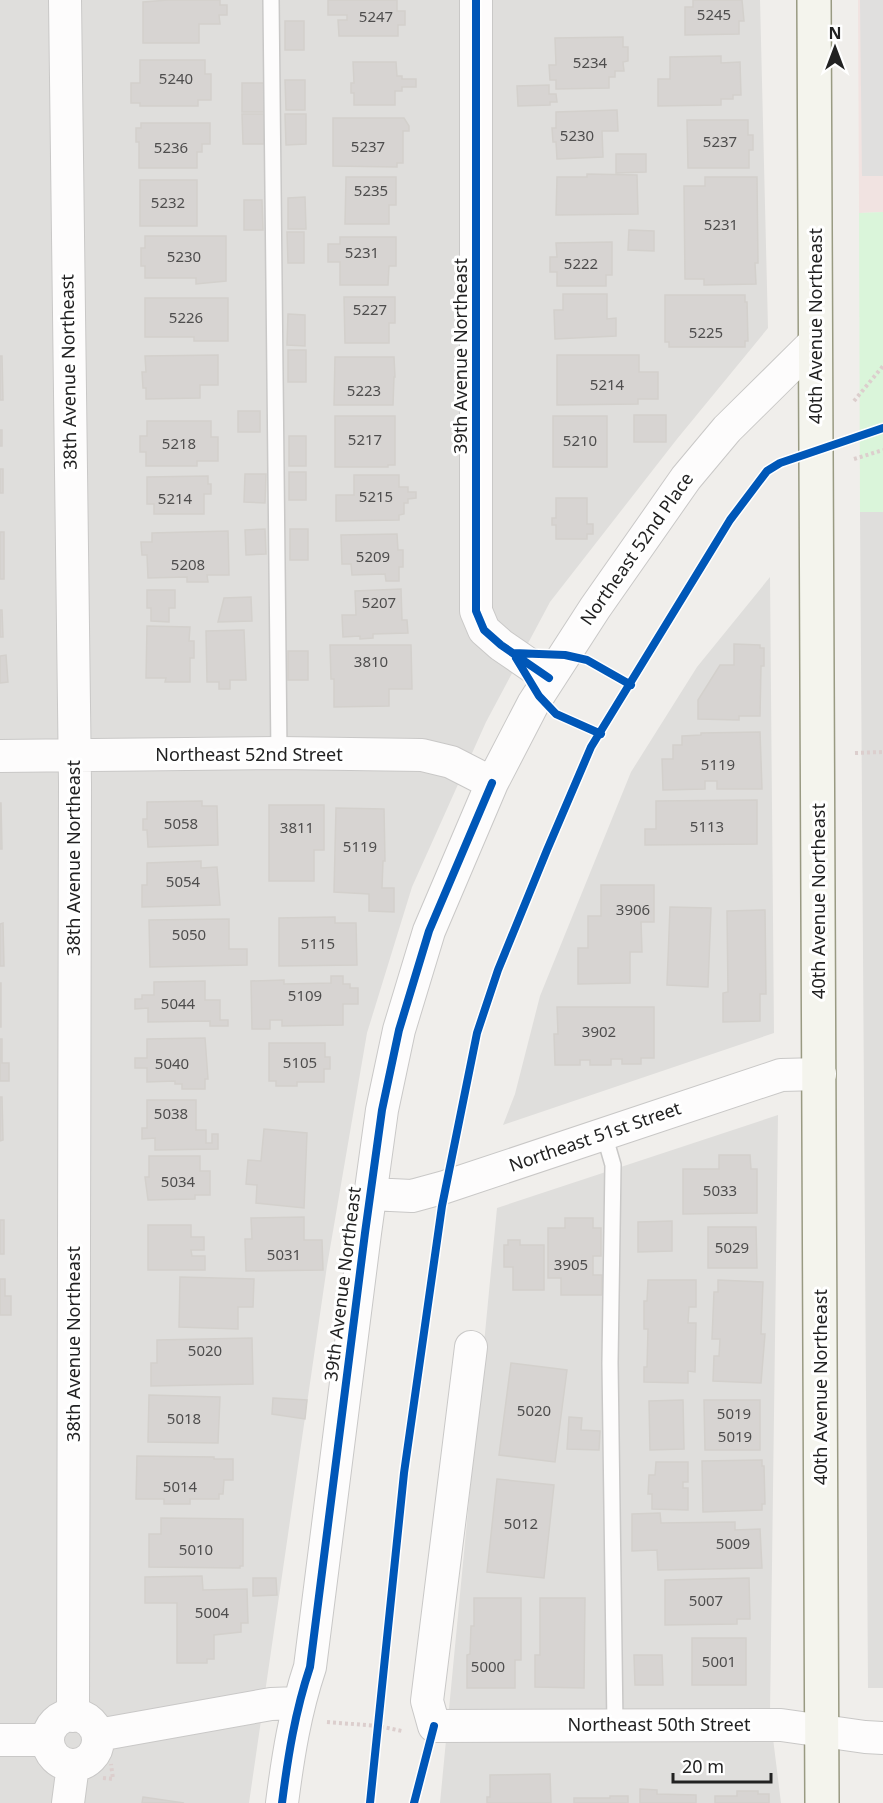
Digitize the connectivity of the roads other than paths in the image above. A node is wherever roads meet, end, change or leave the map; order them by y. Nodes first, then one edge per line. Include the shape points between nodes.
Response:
1 (65, 0) edge
2 (271, 0) edge
3 (476, 0) edge
4 (814, 0) edge
5 (816, 341) junction
6 (549, 678) junction
7 (279, 753) junction
8 (0, 756) edge
9 (74, 756) junction
10 (492, 783) junction
11 (820, 1074) junction
12 (604, 1134) junction
13 (370, 1194) junction
14 (471, 1347) dead end
15 (310, 1712) junction
16 (73, 1716) junction
17 (615, 1725) junction
18 (822, 1730) junction
19 (98, 1735) junction
20 (883, 1738) edge
21 (0, 1740) edge
22 (48, 1740) junction
23 (73, 1765) junction
24 (68, 1803) edge
25 (282, 1803) edge
26 (822, 1803) edge

1 - 9 street, 38th Avenue Northeast
2 - 7 lane
3 - 6 street, 39th Avenue Northeast via 476,611 484,630
4 - 5 street, 40th Avenue Northeast
5 - 6 street, Northeast 52nd Place via 727,429 686,478
5 - 11 street, 40th Avenue Northeast
6 - 10 street, Northeast 52nd Place
7 - 9 street, Northeast 52nd Street
7 - 10 street, Northeast 52nd Street via 422,755 451,762
8 - 9 street, Northeast 52nd Street
9 - 16 street, 38th Avenue Northeast
10 - 13 street, 39th Avenue Northeast via 429,931 399,1030
11 - 12 street, Northeast 51st Street via 781,1075
11 - 18 street, 40th Avenue Northeast
12 - 13 street, Northeast 51st Street via 412,1196
12 - 17 lane via 613,1165 610,1363
13 - 15 street, 39th Avenue Northeast via 310,1667
14 - 17 street, Northeast 50th Street via 427,1701 434,1726
15 - 19 street via 271,1704
15 - 25 street, 39th Avenue Northeast via 290,1740
16 - 19 street via 89,1722
16 - 22 street via 60,1719
17 - 18 street, Northeast 50th Street via 781,1725
18 - 20 street, Northeast 50th Street
18 - 26 street, 40th Avenue Northeast
19 - 23 street via 92,1757
21 - 22 street
22 - 23 street via 53,1756
23 - 24 street

